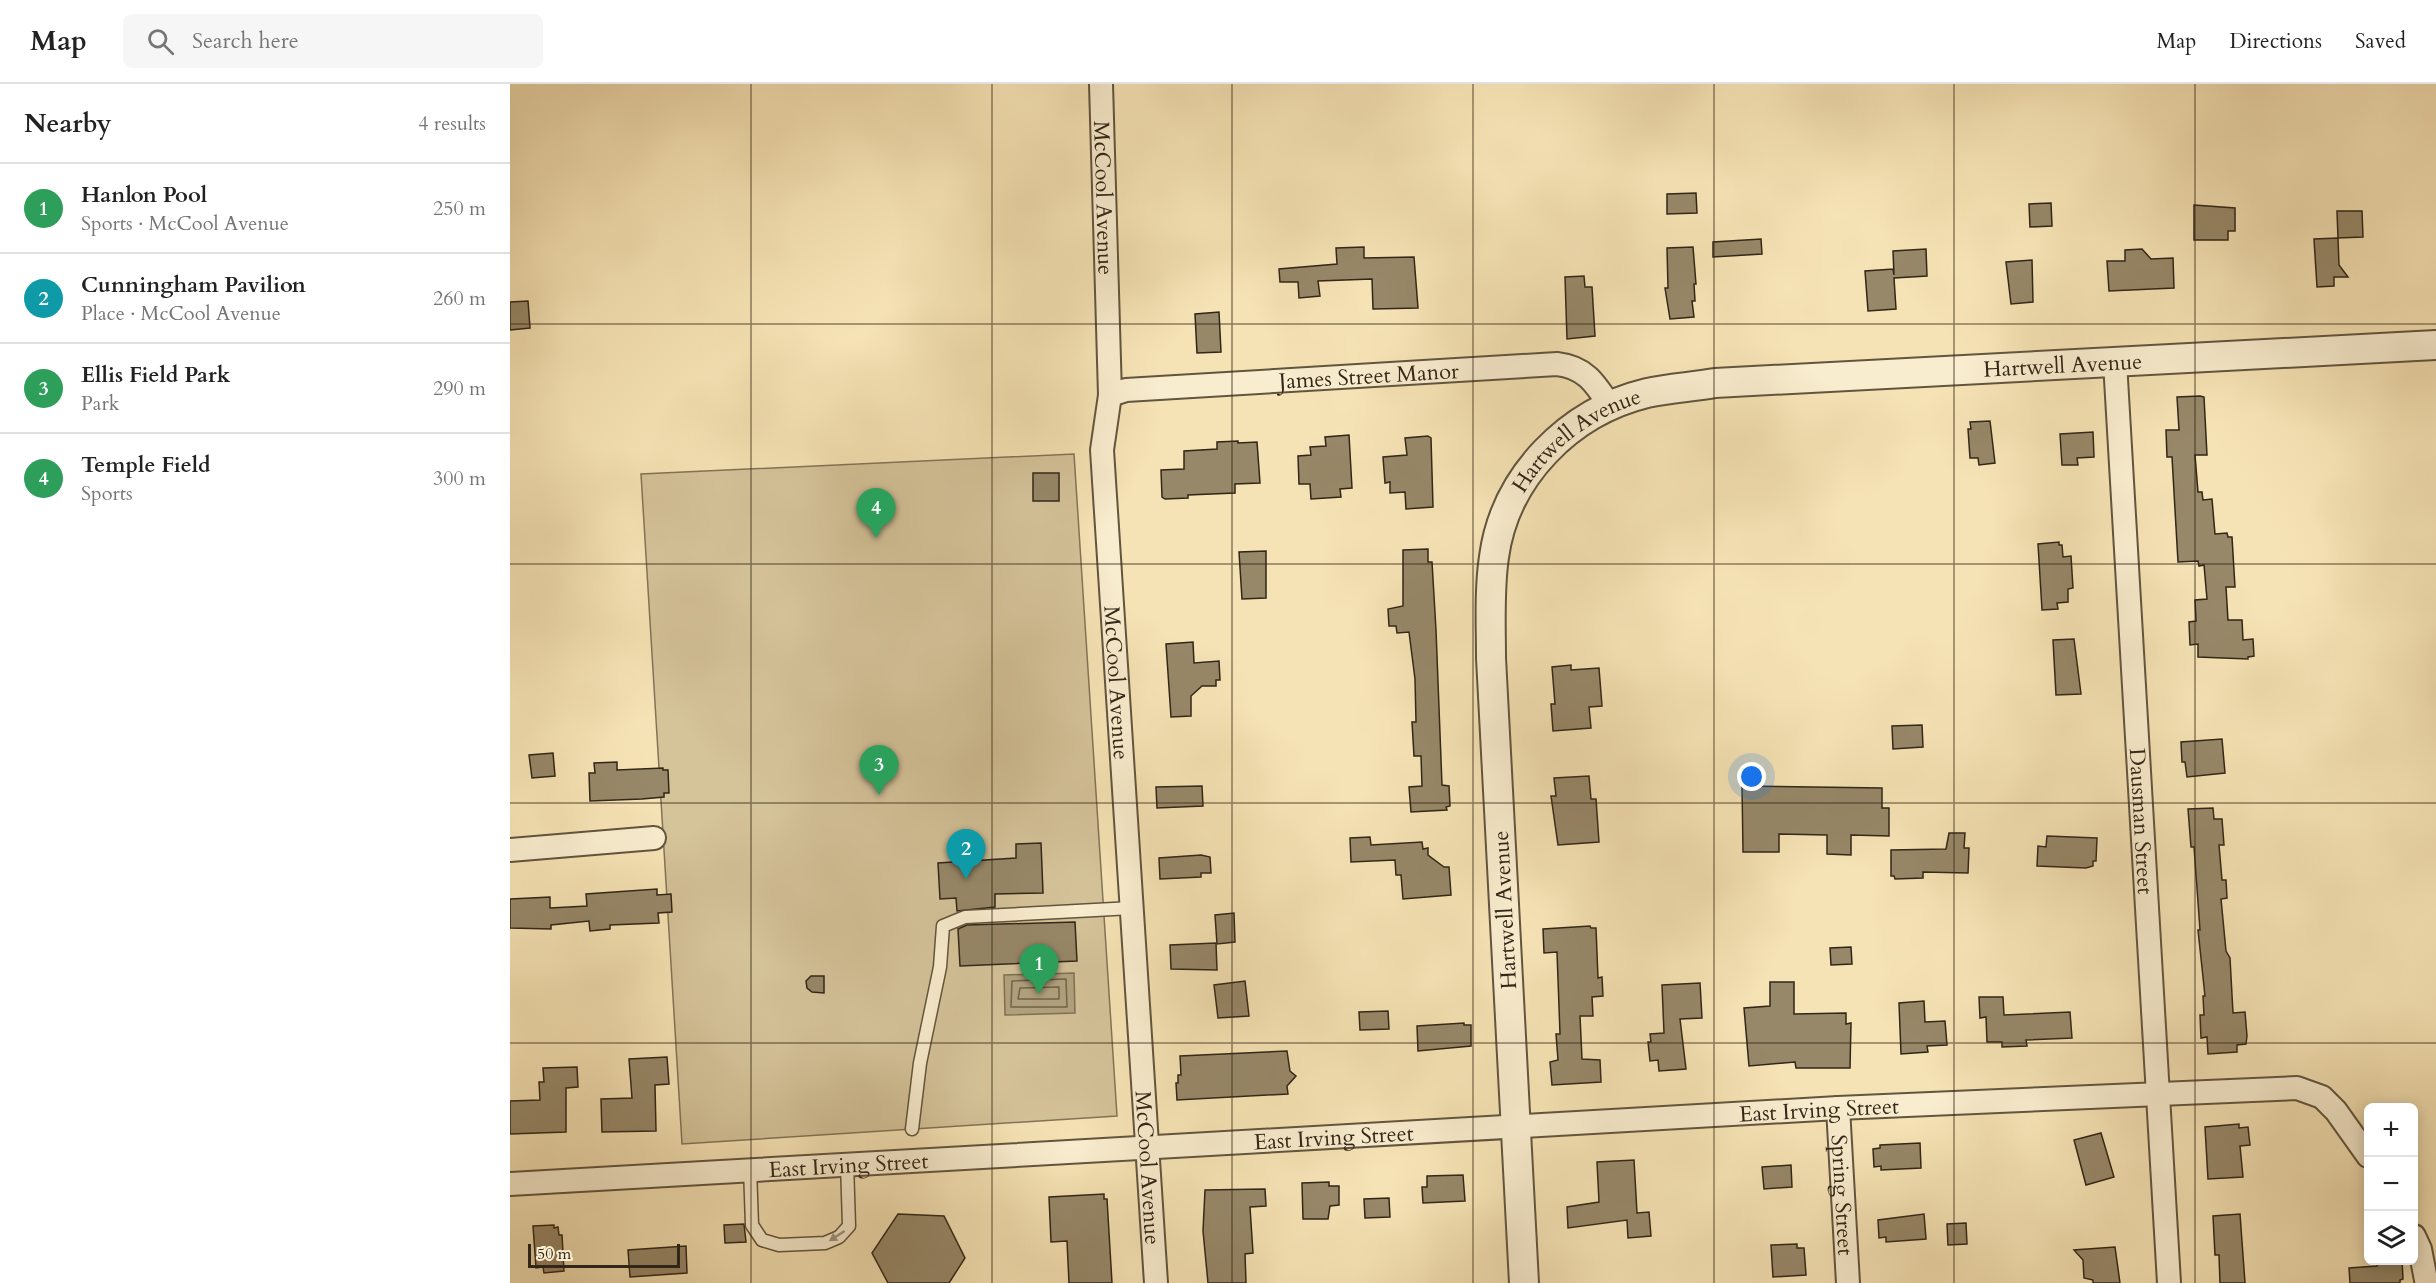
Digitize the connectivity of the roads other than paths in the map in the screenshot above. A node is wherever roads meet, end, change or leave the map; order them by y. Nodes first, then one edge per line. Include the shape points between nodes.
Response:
1 (1101, 84) edge
2 (2436, 345) edge
3 (2115, 362) junction
4 (1110, 395) junction
5 (1610, 406) junction
6 (654, 838) dead end
7 (510, 849) edge
8 (1132, 908) junction
9 (2158, 1093) junction
10 (1838, 1108) junction
11 (1515, 1126) junction
12 (912, 1129) dead end
13 (1148, 1145) junction
14 (2364, 1150) edge
15 (847, 1163) junction
16 (750, 1168) junction
17 (510, 1184) edge
18 (2418, 1245) edge
19 (2430, 1281) edge
20 (1156, 1283) edge
21 (1524, 1283) edge
22 (1848, 1283) edge
23 (2169, 1283) edge

1 - 4 street, McCool Avenue
2 - 3 street, Hartwell Avenue
3 - 5 street, Hartwell Avenue via 1715,383 1647,393
3 - 9 street, Dausman Street
4 - 5 street, James Street Manor via 1126,390 1557,364 1583,371
4 - 8 street, McCool Avenue via 1102,450
5 - 11 street, Hartwell Avenue via 1592,413 1539,458 1509,507 1494,555 1491,658
6 - 7 street
8 - 12 lane via 965,917 943,926 940,967 920,1063
8 - 13 street, McCool Avenue
9 - 10 street, East Irving Street
9 - 14 street, East Irving Street via 2297,1088 2322,1097
9 - 23 street, Dausman Street
10 - 11 street, East Irving Street
10 - 22 street, Spring Street
11 - 13 street, East Irving Street
11 - 21 street, Hartwell Avenue
13 - 15 street, East Irving Street
13 - 20 street, McCool Avenue
15 - 16 street, East Irving Street
15 -> 16 lane via 849,1226 839,1238 825,1242 779,1245 762,1240 752,1225
16 - 17 street, East Irving Street
18 - 19 street

